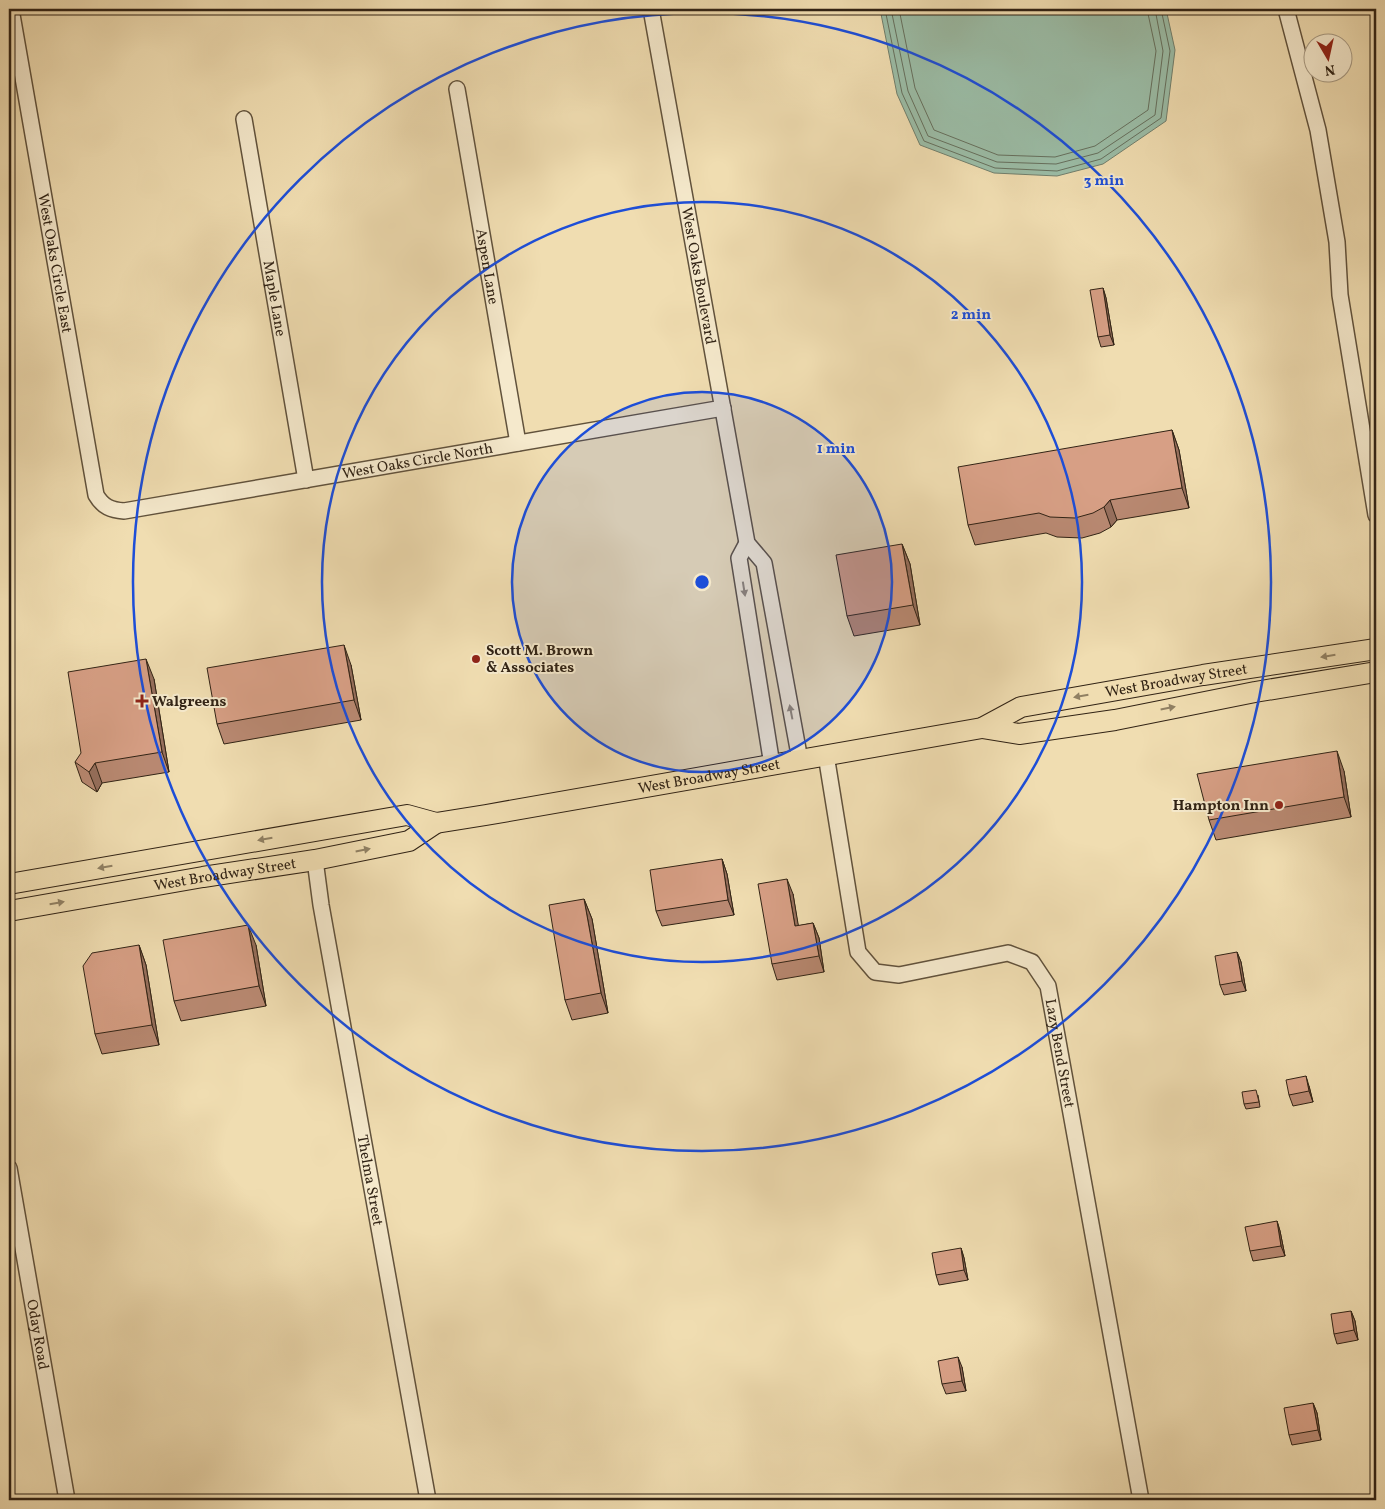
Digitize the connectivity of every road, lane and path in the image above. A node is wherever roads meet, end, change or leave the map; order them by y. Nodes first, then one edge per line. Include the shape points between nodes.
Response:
1 (11, 9) edge
2 (651, 9) edge
3 (1286, 9) edge
4 (457, 89) dead end
5 (244, 119) dead end
6 (723, 408) junction
7 (518, 443) junction
8 (306, 480) junction
9 (112, 510) joint
10 (1376, 514) edge
11 (747, 543) junction
12 (773, 619) junction
13 (749, 623) junction
14 (1376, 649) edge
15 (1376, 672) edge
16 (1203, 675) junction
17 (1140, 687) junction
18 (1115, 720) junction
19 (982, 728) junction
20 (1052, 729) junction
21 (826, 755) junction
22 (800, 760) junction
23 (772, 765) junction
24 (436, 823) junction
25 (315, 860) junction
26 (9, 884) edge
27 (9, 911) edge
28 (9, 1168) edge
29 (67, 1500) edge
30 (428, 1500) edge
31 (1140, 1500) edge

1 - 9 street, West Oaks Circle East via 96,496 101,504
2 - 6 street, West Oaks Boulevard
3 - 10 street via 1318,130 1337,242 1340,295
4 - 7 street, Aspen Lane
5 - 8 street, Maple Lane
6 - 7 street, West Oaks Circle North
6 - 11 street, West Oaks Boulevard
7 - 8 street, West Oaks Circle North
8 - 9 street, West Oaks Circle North via 124,511
11 - 12 street via 764,563
11 -> 13 street, West Oaks Boulevard via 739,558
12 - 13 street
22 -> 12 street
13 - 23 street, West Oaks Boulevard
14 -> 16 main road, West Broadway Street
18 -> 15 main road, West Broadway Street
16 - 17 main road, West Broadway Street
16 - 18 main road via 1183,689 1150,698
17 -> 19 main road, West Broadway Street via 1021,707
17 - 20 main road via 1116,702 1062,717
18 - 20 main road, West Broadway Street
19 - 20 main road, West Broadway Street via 1019,734
19 - 21 main road, West Broadway Street
21 - 22 main road, West Broadway Street
21 - 31 street, Lazy Bend Street via 858,952 875,972 899,975 1008,953 1032,962 1048,986
22 - 23 main road, West Broadway Street
23 - 24 main road, West Broadway Street
25 -> 24 main road, West Broadway Street via 409,841
24 -> 26 main road, West Broadway Street via 407,815
27 -> 25 main road, West Broadway Street
25 - 30 street, Thelma Street
28 - 29 street, Oday Road

